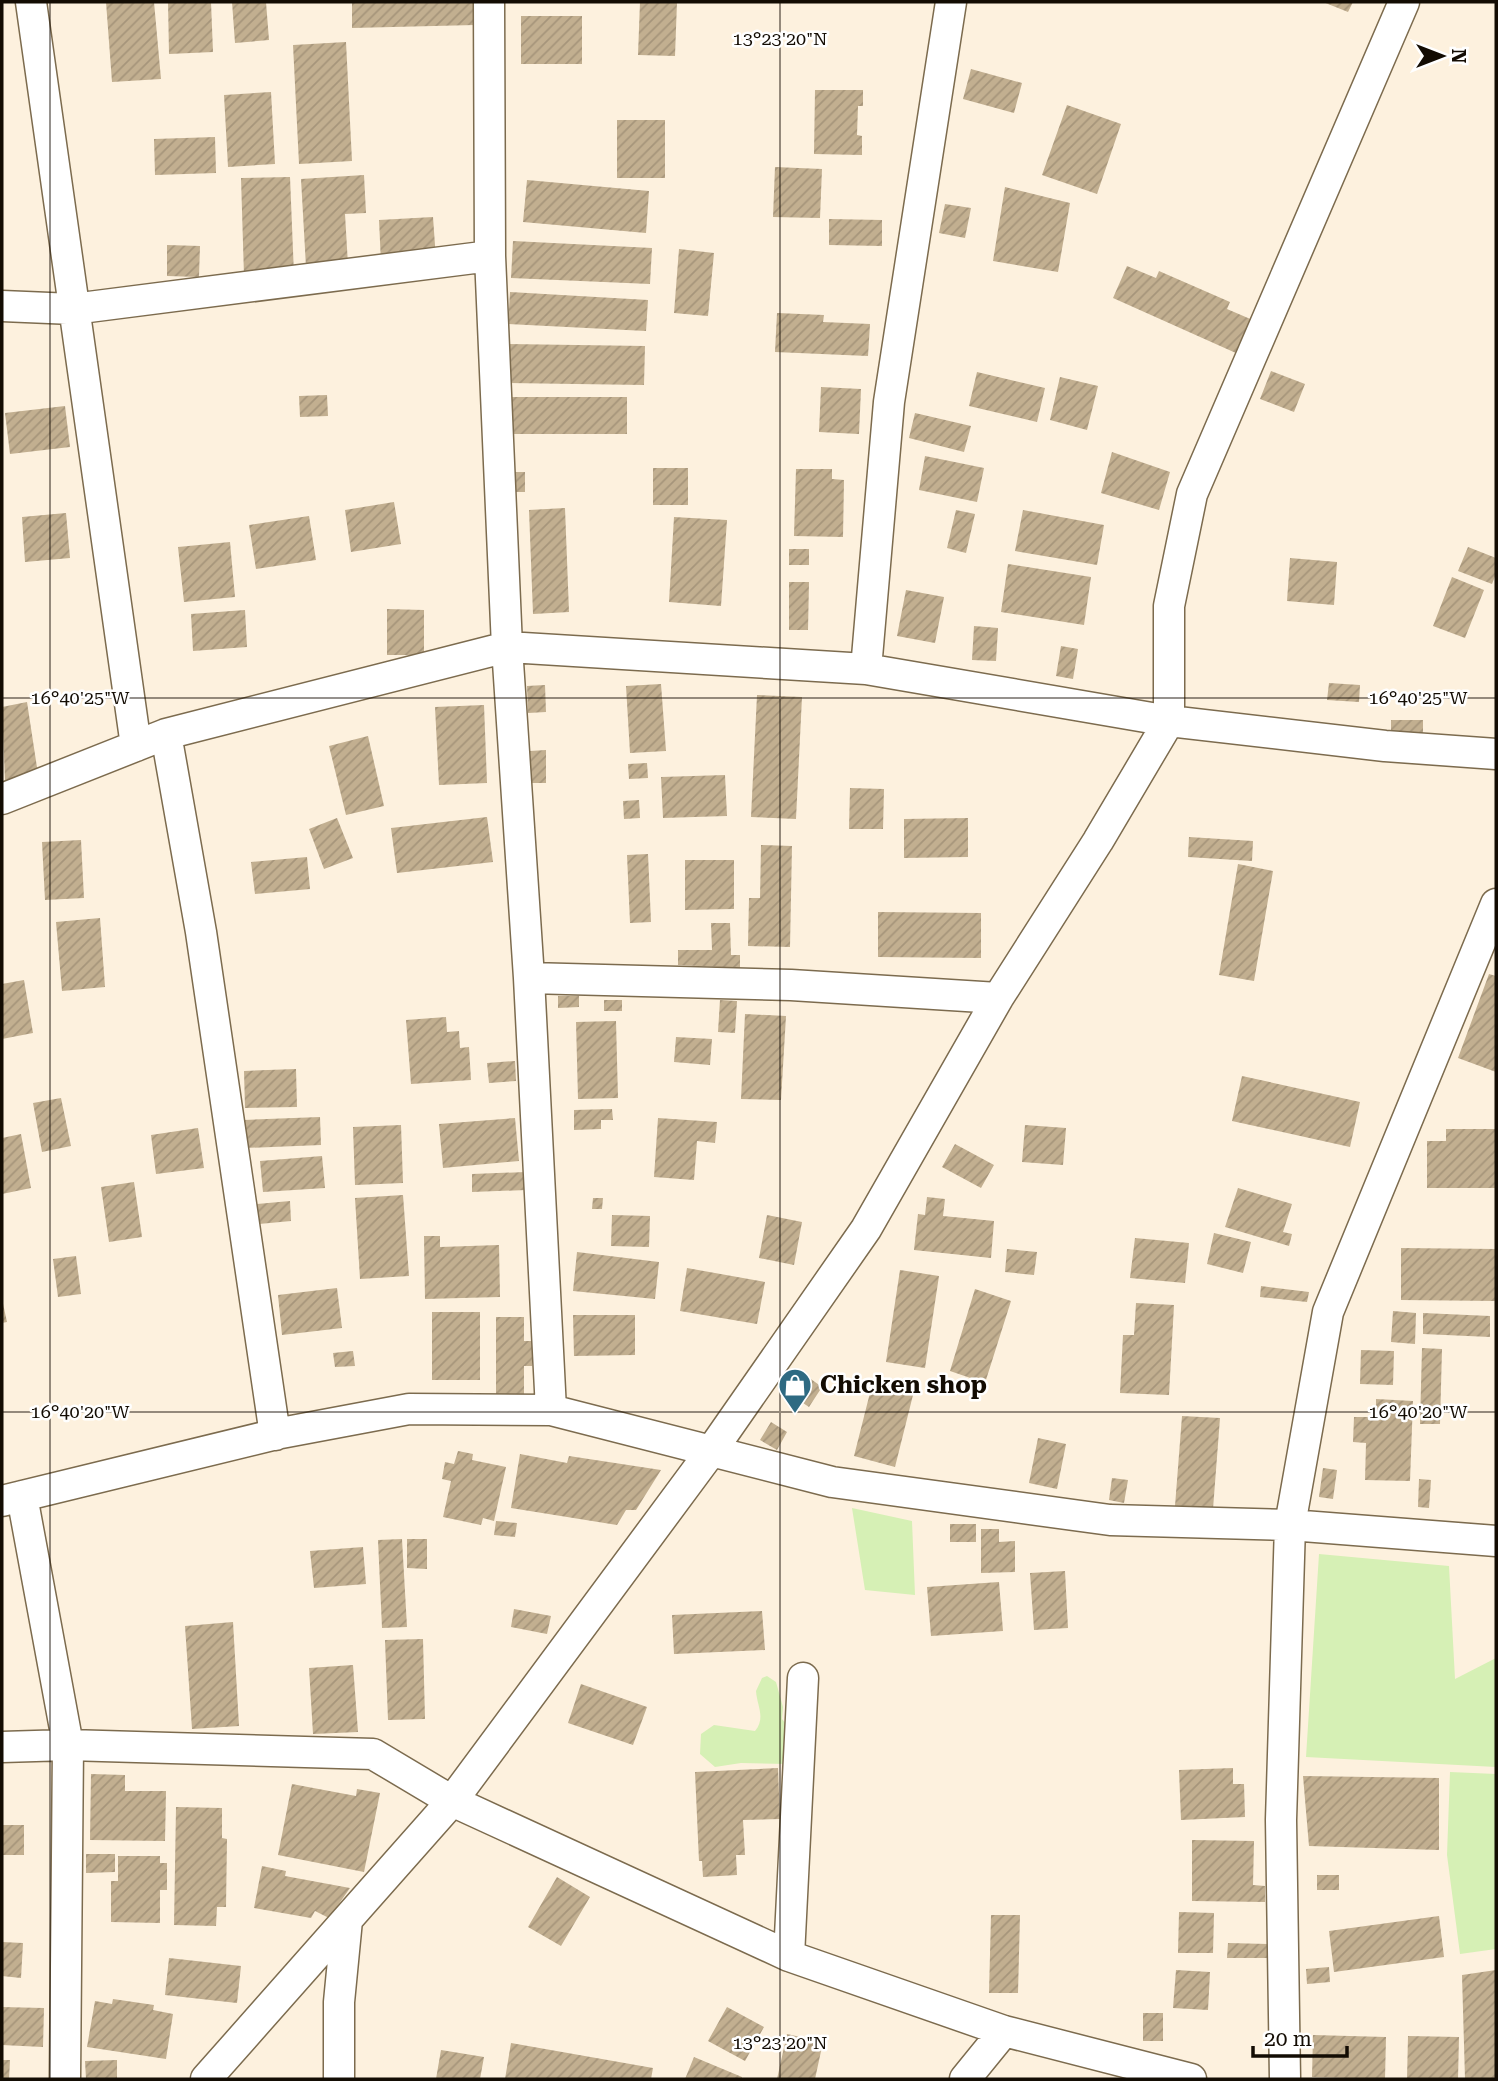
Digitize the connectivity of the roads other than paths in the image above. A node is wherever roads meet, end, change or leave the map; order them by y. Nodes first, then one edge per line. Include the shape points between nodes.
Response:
1 (31, 2) edge
2 (489, 2) edge
3 (951, 2) edge
4 (1404, 2) edge
5 (490, 256) junction
6 (2, 306) edge
7 (73, 309) junction
8 (507, 647) junction
9 (866, 669) junction
10 (1169, 721) junction
11 (166, 734) junction
12 (136, 746) junction
13 (1496, 754) edge
14 (2, 799) edge
15 (1496, 904) edge
16 (529, 978) junction
17 (998, 998) junction
18 (551, 1410) junction
19 (275, 1435) junction
20 (712, 1450) junction
21 (12, 1499) edge
22 (1290, 1525) junction
23 (1496, 1541) edge
24 (803, 1678) dead end
25 (68, 1745) junction
26 (2, 1747) edge
27 (452, 1801) junction
28 (347, 1920) junction
29 (789, 1956) junction
30 (1004, 2031) junction
31 (65, 2079) edge
32 (206, 2079) edge
33 (339, 2079) edge
34 (965, 2079) edge
35 (1191, 2079) edge
36 (1285, 2079) edge

1 - 7 street
2 - 5 street
3 - 9 street via 888,402
4 - 10 street via 1192,494 1169,606
5 - 7 street
5 - 8 street
6 - 7 street
7 - 12 street
8 - 9 street
8 - 11 street
8 - 16 street
9 - 10 street
10 - 13 street
10 - 17 street
11 - 12 street
11 - 19 street via 201,932
12 - 14 street
15 - 22 street via 1328,1312
16 - 17 street via 791,985
16 - 18 street
17 - 20 street via 866,1229
18 - 19 street via 409,1409
18 - 20 street
19 - 21 street
20 - 22 street via 832,1482 1110,1520
20 - 27 street
21 - 25 street
22 - 23 street
22 - 36 street via 1281,1820
24 - 29 street
25 - 26 street
25 - 27 street via 373,1754
25 - 31 street
27 - 28 street
27 - 29 street
28 - 32 street
28 - 33 street via 339,2002
29 - 30 street
30 - 34 street
30 - 35 street

